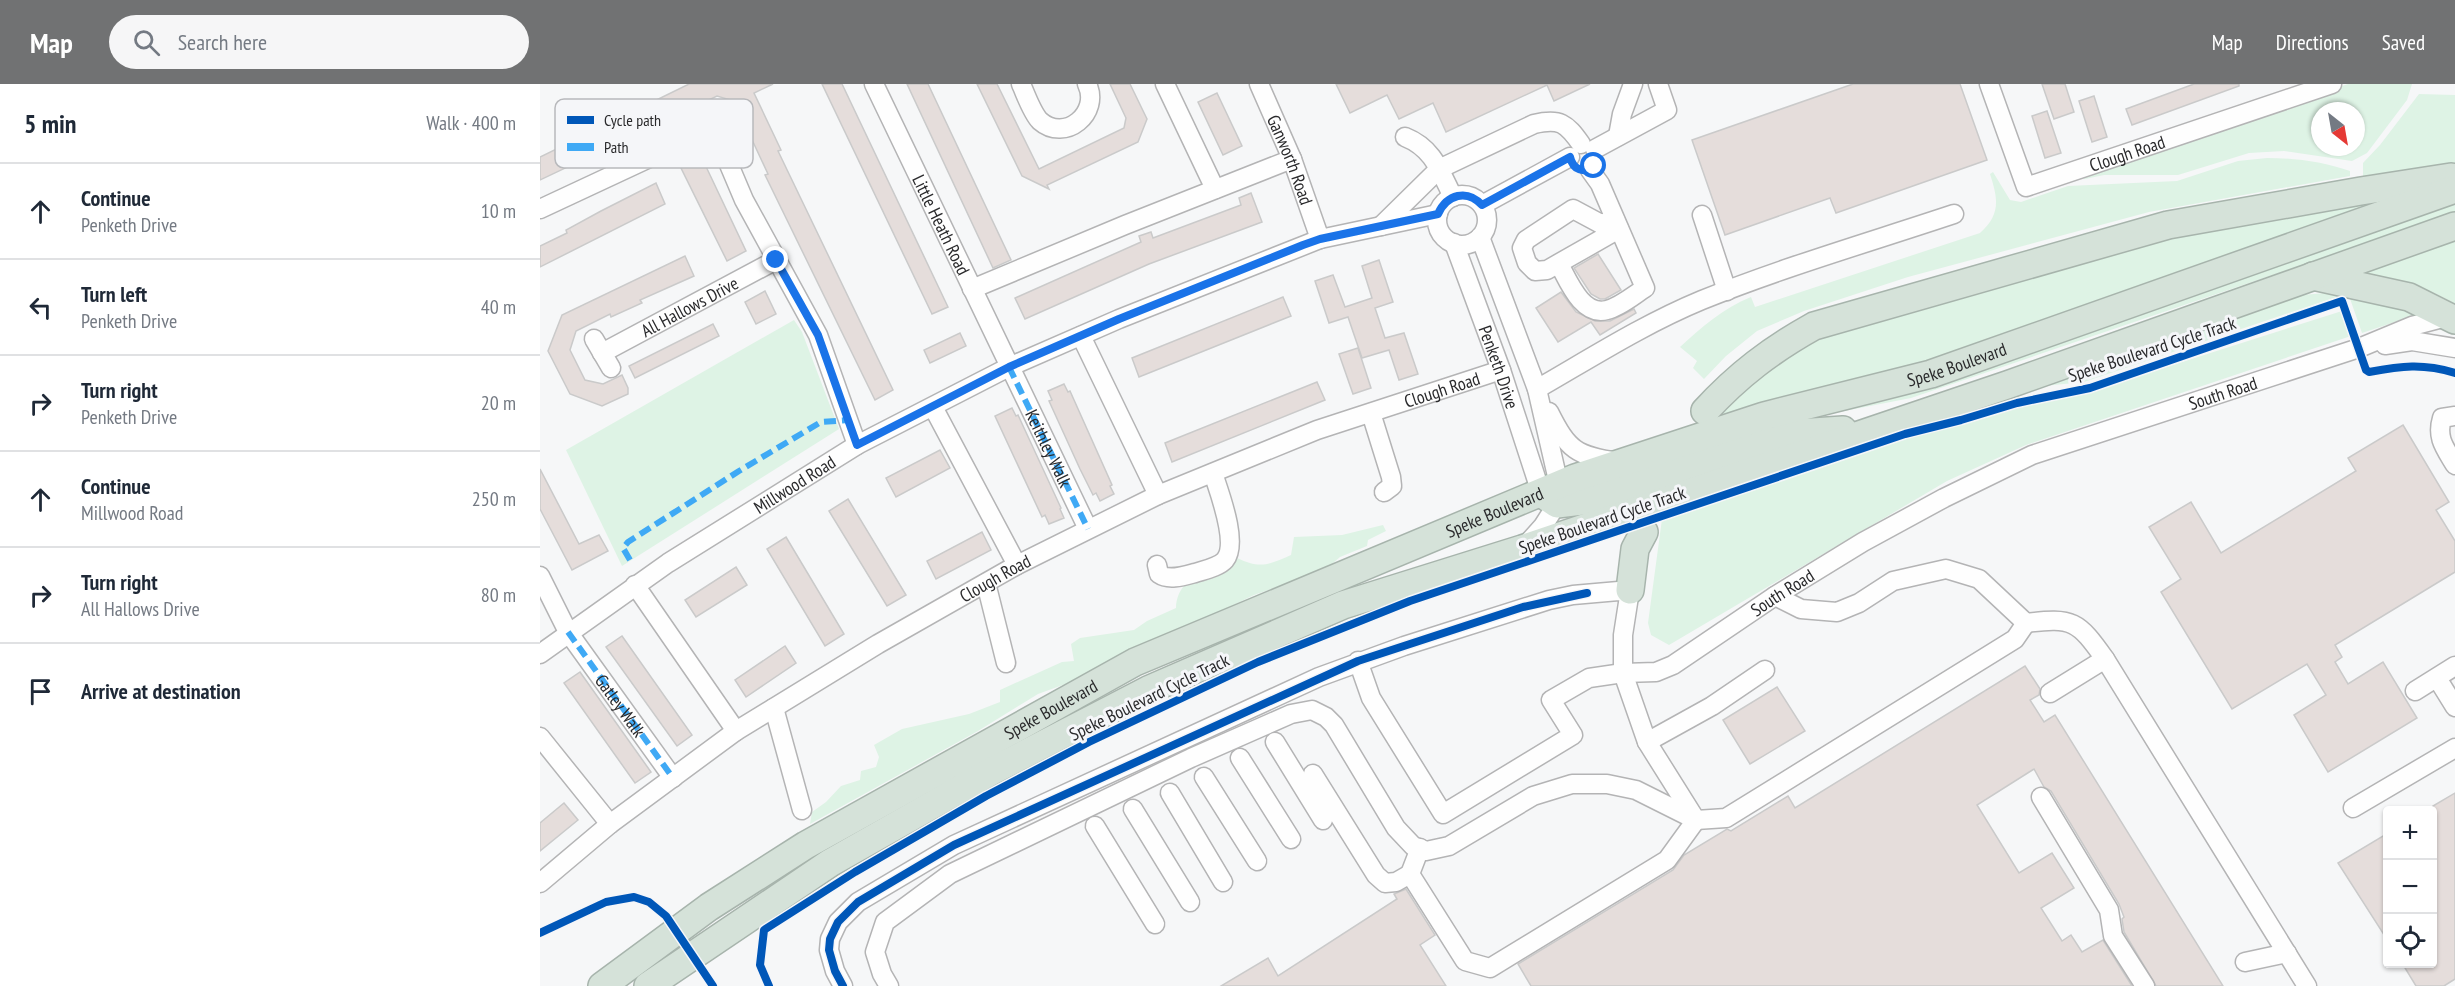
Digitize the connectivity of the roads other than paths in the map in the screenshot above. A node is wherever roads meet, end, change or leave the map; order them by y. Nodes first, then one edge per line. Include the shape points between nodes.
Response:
1 (874, 84) edge
2 (1021, 84) edge
3 (1087, 84) edge
4 (1166, 84) edge
5 (1259, 84) edge
6 (1633, 84) edge
7 (1658, 84) edge
8 (1989, 84) edge
9 (2332, 84) edge
10 (1618, 136) junction
11 (1405, 137) dead end
12 (1582, 150) junction
13 (1292, 159) junction
14 (628, 168) edge
15 (730, 168) edge
16 (1439, 170) junction
17 (2455, 177) edge
18 (1215, 189) junction
19 (2455, 189) edge
20 (1453, 197) junction
21 (1482, 205) junction
22 (540, 209) edge
23 (1438, 214) junction
24 (1954, 214) dead end
25 (1702, 215) dead end
26 (1617, 224) junction
27 (1381, 226) junction
28 (2455, 226) edge
29 (1480, 237) junction
30 (1320, 239) junction
31 (1454, 243) junction
32 (776, 260) junction
33 (1559, 264) junction
34 (2313, 276) junction
35 (972, 289) junction
36 (1726, 291) junction
37 (2453, 317) edge
38 (1081, 336) junction
39 (2359, 348) junction
40 (2455, 348) edge
41 (602, 353) dead end
42 (1009, 367) junction
43 (1501, 370) junction
44 (1537, 389) junction
45 (933, 407) junction
46 (1705, 411) dead end
47 (1371, 412) junction
48 (2455, 416) edge
49 (1877, 429) junction
50 (857, 445) junction
51 (1623, 462) junction
52 (2455, 465) edge
53 (1213, 473) junction
54 (1384, 492) dead end
55 (1552, 494) junction
56 (1158, 495) junction
57 (1088, 529) junction
58 (1644, 532) dead end
59 (1522, 549) junction
60 (1017, 565) junction
61 (1157, 565) dead end
62 (540, 576) edge
63 (986, 583) junction
64 (635, 585) junction
65 (1630, 590) junction
66 (1775, 596) junction
67 (2026, 623) junction
68 (568, 632) junction
69 (540, 654) edge
70 (2105, 659) junction
71 (1358, 661) junction
72 (1006, 663) dead end
73 (2455, 666) edge
74 (1765, 670) dead end
75 (1623, 673) junction
76 (2437, 678) junction
77 (2415, 692) dead end
78 (2050, 693) dead end
79 (2455, 707) edge
80 (774, 708) junction
81 (736, 732) junction
82 (540, 737) edge
83 (1275, 742) dead end
84 (1647, 742) junction
85 (2455, 748) edge
86 (1240, 758) dead end
87 (1313, 774) dead end
88 (1204, 777) dead end
89 (673, 778) junction
90 (1170, 793) dead end
91 (2041, 797) dead end
92 (2353, 808) dead end
93 (1133, 809) dead end
94 (802, 810) dead end
95 (1323, 820) dead end
96 (1696, 820) junction
97 (610, 824) junction
98 (1095, 826) dead end
99 (1291, 839) dead end
100 (1420, 849) junction
101 (1257, 861) dead end
102 (1410, 874) junction
103 (1222, 882) dead end
104 (540, 883) edge
105 (1190, 902) dead end
106 (1155, 924) dead end
107 (2287, 953) junction
108 (2245, 962) dead end
109 (2304, 985) edge
110 (602, 986) edge
111 (648, 986) edge
112 (843, 986) edge
113 (889, 986) edge
114 (2145, 986) edge

1 - 35 street, Little Heath Road
2 - 3 street via 1039,120 1060,129 1081,120 1089,110 1091,92
4 - 18 street
5 - 13 street, Ganworth Road
6 - 10 street
7 - 10 street via 1667,110
8 - 9 street, Clough Road via 2026,187
10 - 12 street
11 - 16 street via 1420,143
12 - 16 street via 1565,124 1551,121 1534,124
12 - 21 street
12 - 26 street via 1597,162 1590,170
13 - 18 street
13 - 30 street, Ganworth Road
14 - 22 street
15 - 32 street
16 - 20 street
16 - 27 street
17 - 46 highway via 2168,225 1814,326 1745,371
18 - 35 street
19 - 51 highway, Speke Boulevard via 1931,374 1764,416
20 - 21 street via 1470,196
20 - 23 street
21 - 29 street, Penketh Drive via 1487,221
23 - 27 street, Millwood Road
23 - 31 street, Penketh Drive via 1441,232
24 - 36 street
25 - 36 street
26 - 33 street
26 - 33 street via 1601,224 1574,209 1526,240 1522,248 1527,263 1536,271
26 - 33 street via 1645,288 1607,310 1596,309 1575,293
27 - 30 street, Millwood Road
28 - 34 highway, Speke Boulevard
29 - 31 street via 1465,244
29 - 44 street, Penketh Drive
30 - 38 street, Millwood Road
31 - 43 street, Penketh Drive
32 - 41 street, All Hallows Drive
32 - 50 street via 818,335
34 - 37 highway via 2409,297
34 - 49 highway, Speke Boulevard
35 - 42 street, Little Heath Road
36 - 44 street via 1637,331
37 - 39 street, South Road via 2412,326
38 - 42 street, Millwood Road
38 - 56 street
39 - 40 street, South Road via 2412,341
39 - 66 street, South Road via 2032,455 1863,542
42 - 45 street, Millwood Road
42 - 57 street, Keithley Walk
43 - 47 street, Clough Road
43 - 55 street, Penketh Drive
44 - 51 street, Penketh Drive via 1563,439 1578,452
44 - 55 street, Penketh Drive
45 - 50 street, Millwood Road
45 - 60 street
47 - 53 street, Clough Road
47 - 54 street via 1392,486
48 - 52 street via 2442,418 2439,429 2440,441
49 - 55 highway via 1798,433 1582,501
49 - 59 highway, Speke Boulevard
50 - 64 street, Millwood Road
51 - 55 highway, Speke Boulevard
53 - 56 street, Clough Road
53 - 61 street via 1226,512 1229,551 1225,559 1202,571 1165,578 1159,574
55 - 59 street via 1543,526
55 - 110 highway, Speke Boulevard via 1135,662 806,845 709,907
56 - 57 street, Clough Road
57 - 60 street, Clough Road
58 - 65 highway via 1635,549
59 - 111 highway, Speke Boulevard via 1343,605 1148,690 992,771 850,852
60 - 63 street, Clough Road
62 - 68 street, Gatley Walk
63 - 72 street
63 - 80 street, Clough Road
64 - 68 street, Millwood Road
64 - 81 street
65 - 71 street via 1549,600
65 - 75 street via 1623,635
66 - 67 street via 1801,609 1837,612 1893,581 1946,569 1979,579
66 - 75 street, South Road via 1672,665 1656,672
67 - 70 street via 2072,622 2086,632
67 - 96 street via 2015,639 1726,818
68 - 69 street, Millwood Road
68 - 89 street, Gatley Walk
70 - 78 street
70 - 107 street
71 - 75 street, South Road via 1371,698 1443,814 1573,735 1551,700 1589,678
71 - 112 street via 962,841 858,902 838,922 830,939 831,959
73 - 76 street
74 - 84 street via 1712,706
75 - 84 street
76 - 77 street
76 - 79 street
80 - 81 street, Clough Road
80 - 94 street
81 - 89 street, Clough Road
82 - 97 street
83 - 95 street
84 - 96 street
85 - 92 street
86 - 99 street
87 - 102 street via 1376,875 1386,883
88 - 101 street
89 - 97 street, Clough Road
90 - 103 street
91 - 114 street via 2109,910 2113,936
93 - 105 street
96 - 100 street via 1636,790 1607,784 1572,784 1533,796 1449,846
96 - 102 street via 1667,860 1490,968 1465,961
97 - 104 street, Clough Road
98 - 106 street
100 - 102 street
100 - 113 street via 1396,828 1334,725 1312,710 1290,714 951,874 885,922 874,952
107 - 108 street
107 - 109 street

